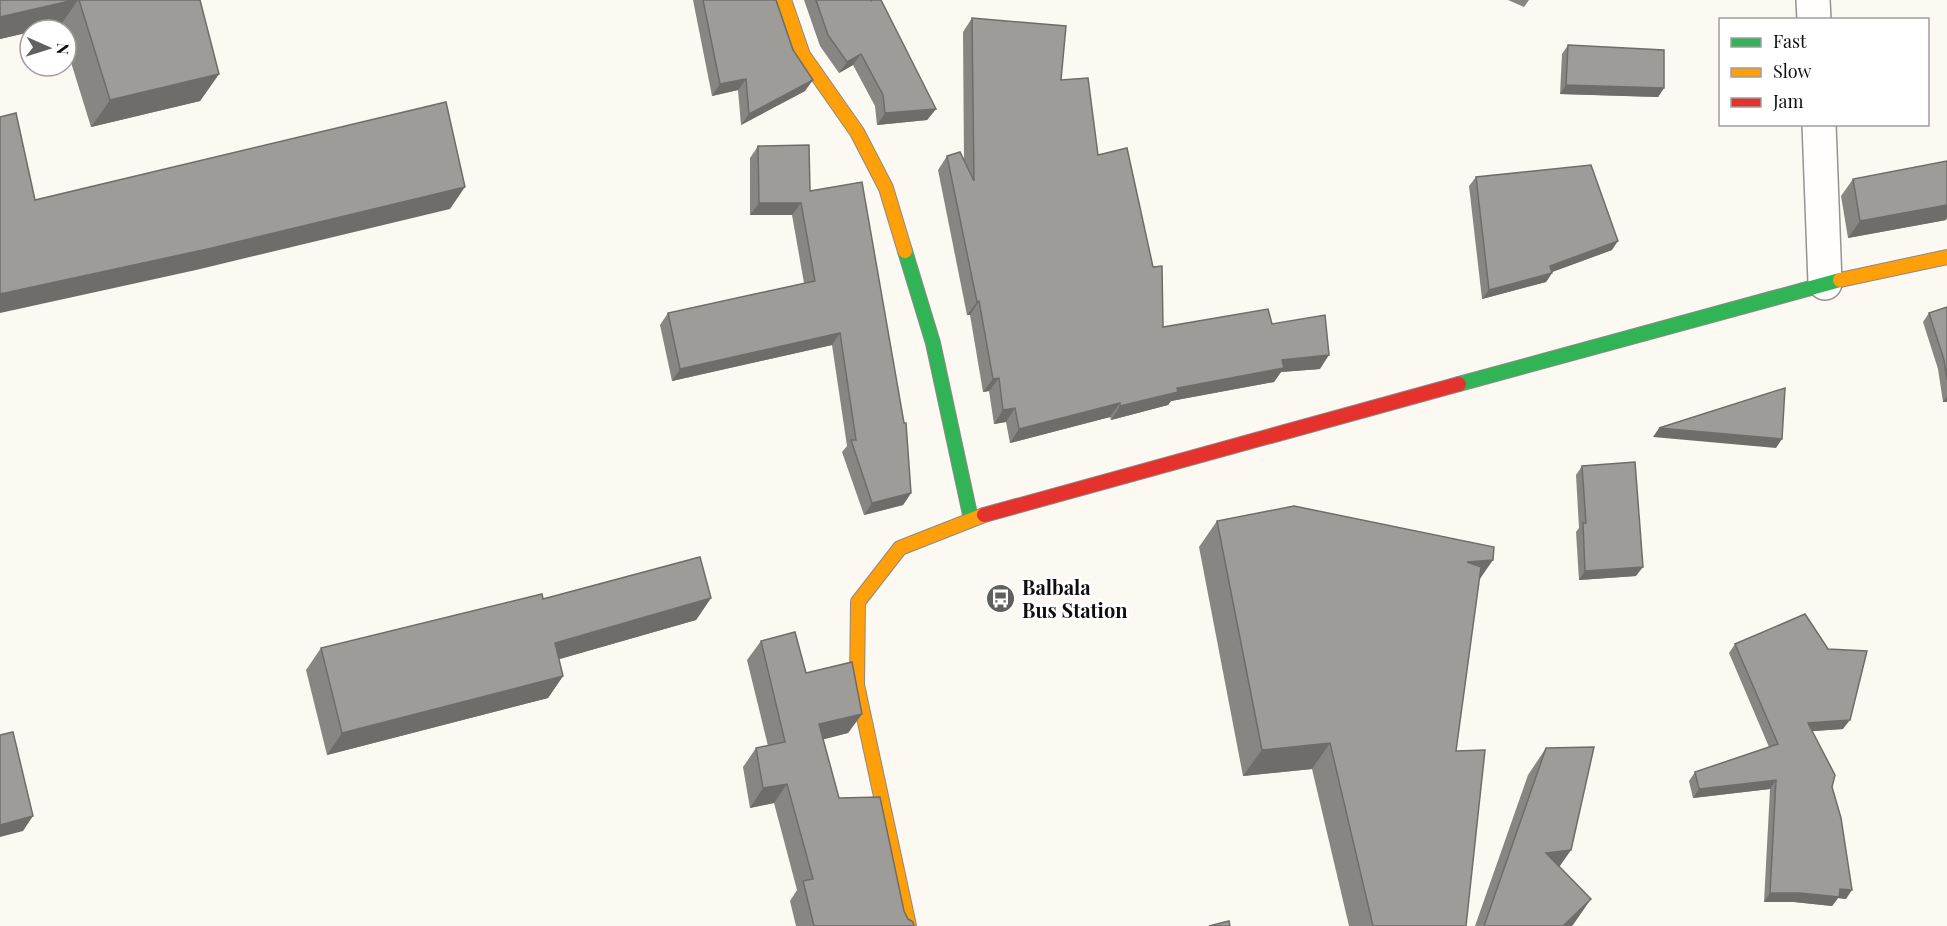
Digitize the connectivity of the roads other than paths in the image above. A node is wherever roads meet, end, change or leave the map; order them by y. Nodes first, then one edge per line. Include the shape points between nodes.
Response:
1 (784, 0) edge
2 (1813, 0) edge
3 (1814, 18) edge
4 (1818, 126) edge
5 (1947, 257) edge
6 (1825, 283) junction
7 (971, 519) junction
8 (909, 926) edge

1 - 7 street via 803,55 857,132 886,188 933,343
2 - 3 street
4 - 6 street
5 - 6 street
6 - 7 street
7 - 8 street via 900,548 858,602 857,685

